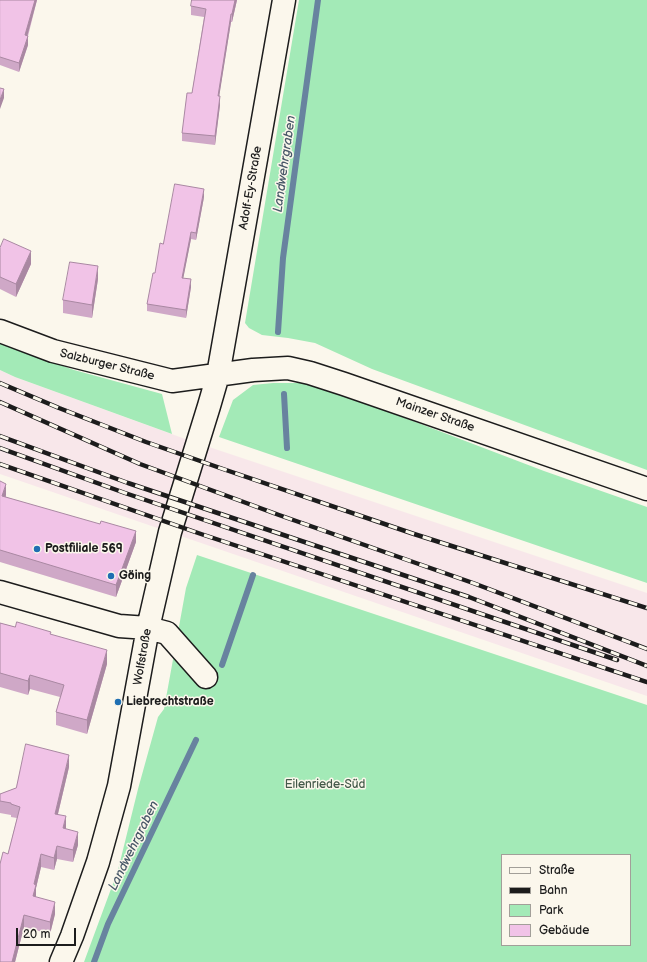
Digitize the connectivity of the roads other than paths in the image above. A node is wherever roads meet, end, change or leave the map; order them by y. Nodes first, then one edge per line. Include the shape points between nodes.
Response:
1 (284, 0) edge
2 (0, 331) edge
3 (218, 375) junction
4 (647, 489) edge
5 (0, 592) edge
6 (157, 630) junction
7 (206, 677) dead end
8 (61, 962) edge

1 - 3 street, Adolf-Ey-Straße
2 - 3 street, Salzburger Straße via 53,351 172,381
3 - 4 street, Mainzer Straße via 282,369 310,373
3 - 6 street, Wolfstraße via 170,532
5 - 6 street via 119,626
6 - 7 street
6 - 8 street, Wolfstraße via 98,862

